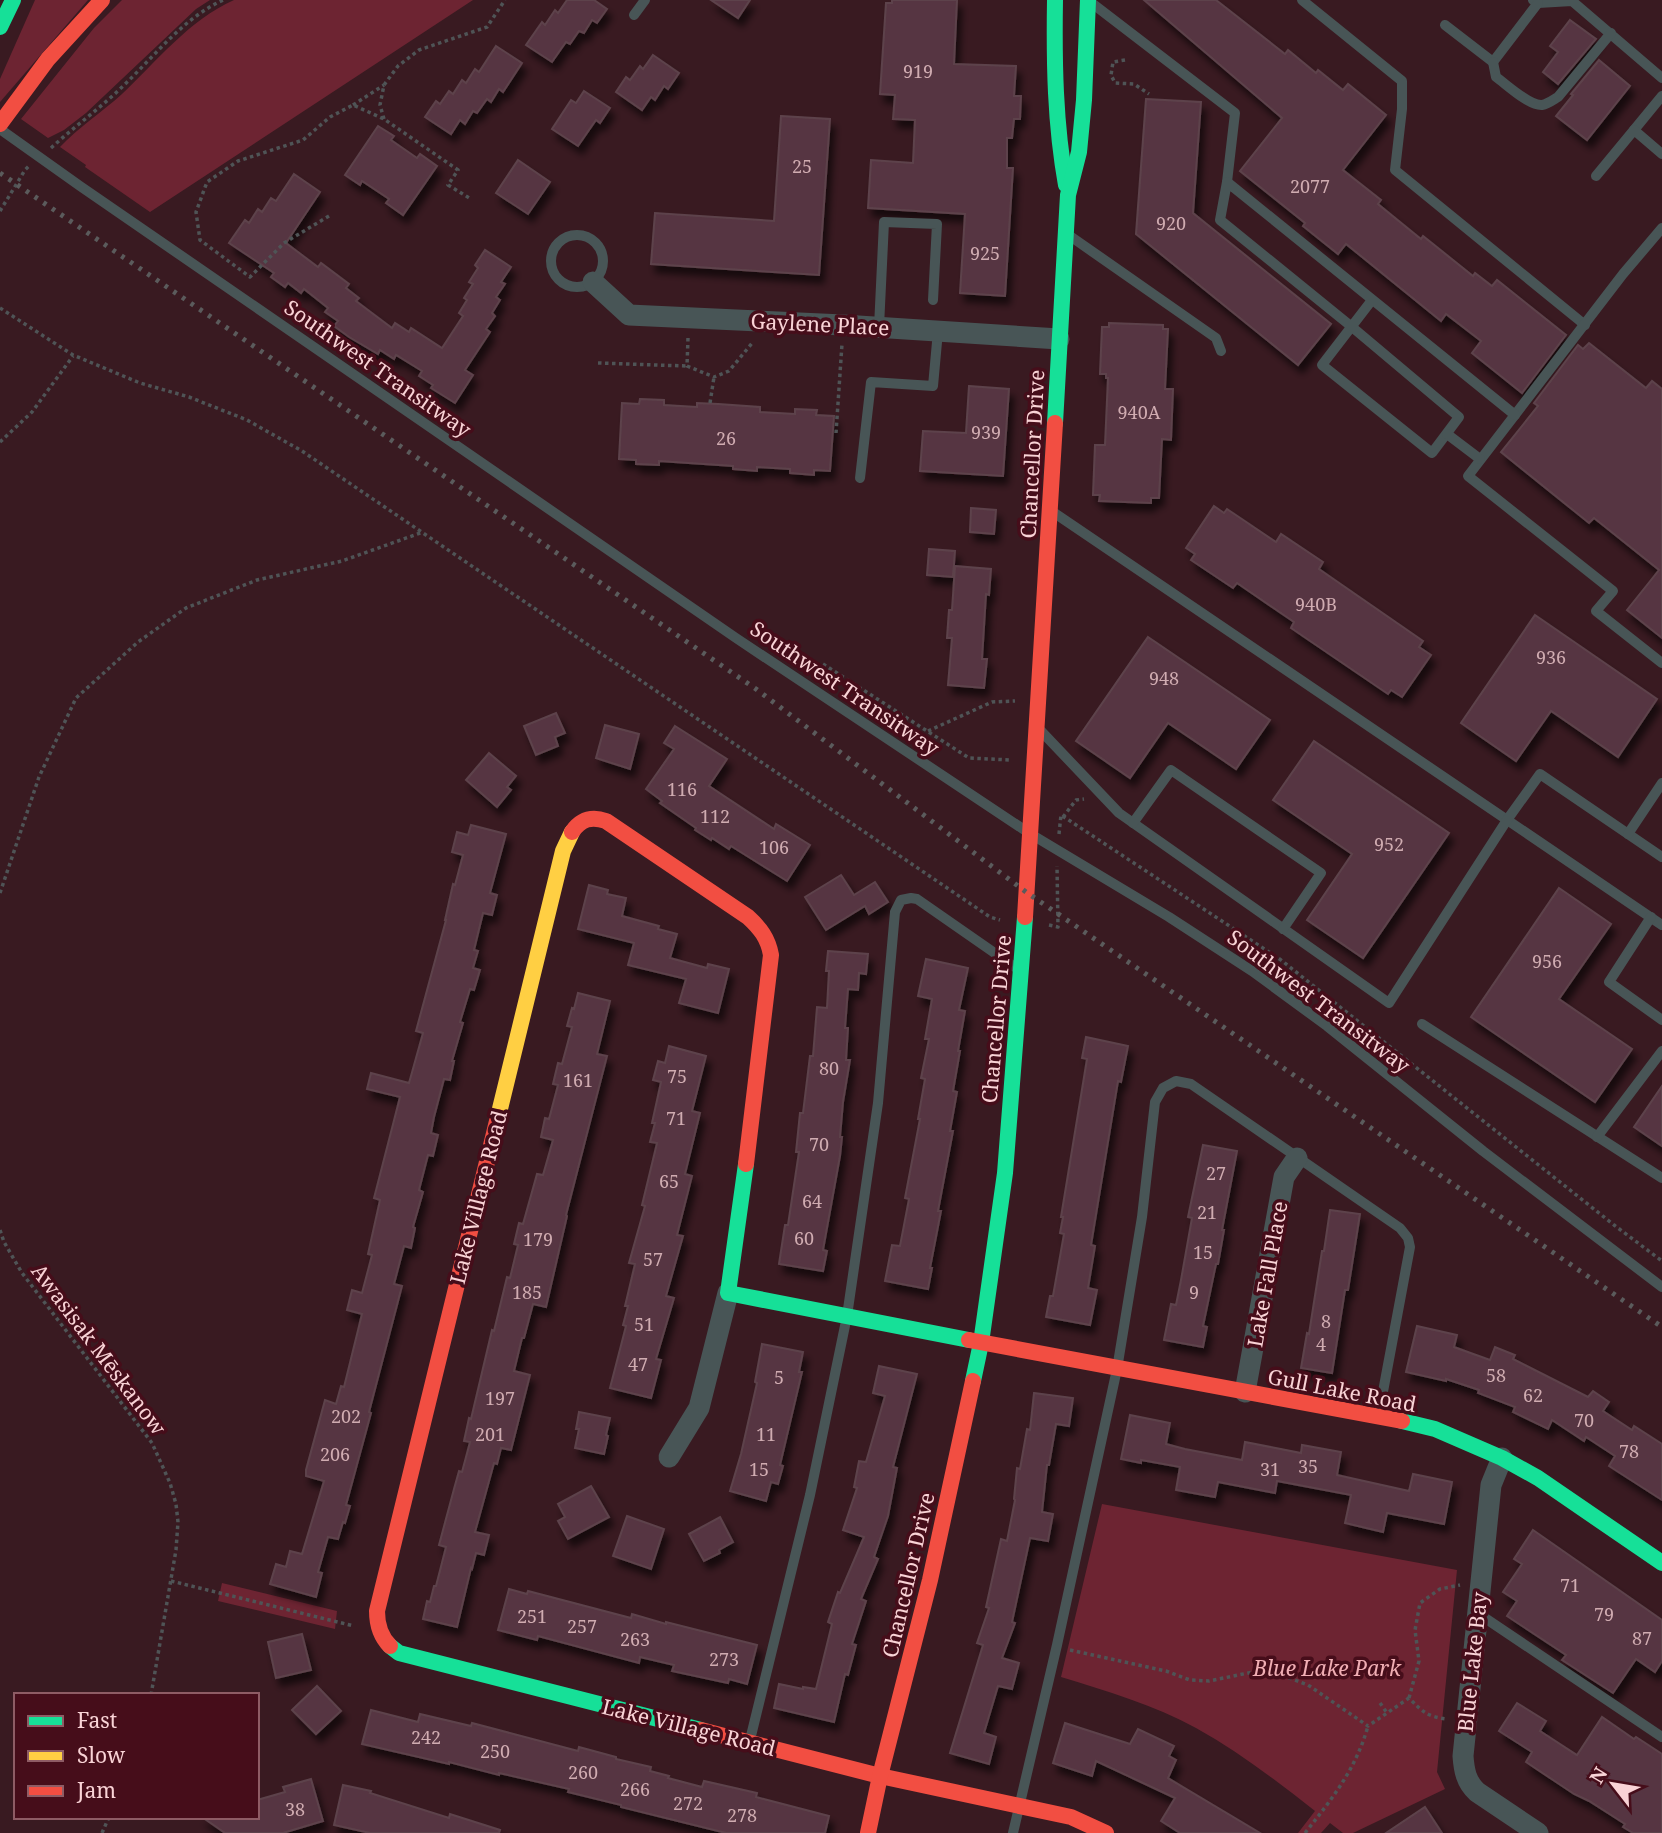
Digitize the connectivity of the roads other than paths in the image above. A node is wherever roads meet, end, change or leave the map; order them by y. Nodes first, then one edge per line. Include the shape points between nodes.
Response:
1 (12, 0) edge
2 (102, 0) edge
3 (645, 0) edge
4 (1055, 0) edge
5 (1088, 0) edge
6 (1302, 0) edge
7 (1536, 2) edge
8 (634, 15) dead end
9 (1445, 25) dead end
10 (0, 27) edge
11 (1611, 33) junction
12 (1493, 62) junction
13 (1662, 78) edge
14 (1662, 96) edge
15 (0, 126) edge
16 (1634, 130) junction
17 (1662, 154) edge
18 (1596, 176) dead end
19 (1227, 183) junction
20 (1068, 195) junction
21 (1662, 228) edge
22 (1066, 233) junction
23 (593, 282) junction
24 (933, 300) dead end
25 (1372, 300) junction
26 (1585, 325) junction
27 (879, 327) junction
28 (1352, 327) junction
29 (939, 331) junction
30 (1059, 339) junction
31 (1221, 351) dead end
32 (1515, 415) junction
33 (1447, 434) junction
34 (1480, 459) junction
35 (860, 478) dead end
36 (1050, 511) junction
37 (1662, 663) edge
38 (1036, 727) junction
39 (1662, 783) edge
40 (1507, 820) junction
41 (1133, 823) junction
42 (1029, 833) junction
43 (1628, 834) junction
44 (1662, 858) edge
45 (1651, 917) junction
46 (1662, 925) edge
47 (1283, 929) junction
48 (1021, 971) junction
49 (1662, 1020) edge
50 (1422, 1024) dead end
51 (1662, 1051) edge
52 (1597, 1137) junction
53 (1297, 1158) junction
54 (1662, 1178) edge
55 (1662, 1287) edge
56 (728, 1293) junction
57 (847, 1317) junction
58 (981, 1343) junction
59 (1117, 1369) junction
60 (1245, 1392) junction
61 (1379, 1416) junction
62 (669, 1457) dead end
63 (1502, 1458) junction
64 (1662, 1563) edge
65 (1476, 1612) junction
66 (1662, 1737) edge
67 (749, 1742) junction
68 (880, 1776) junction
69 (1020, 1805) junction
70 (868, 1833) edge
71 (1013, 1833) edge
72 (1106, 1833) edge
73 (1538, 1833) edge

1 - 10 street
2 - 15 street via 50,55
3 - 8 lane
4 - 20 street, Chancellor Drive via 1059,152
5 - 19 lane via 1235,113
5 - 20 street, Chancellor Drive via 1079,152
6 - 26 lane via 1402,81 1395,170
7 - 11 lane via 1572,1
7 - 12 lane
9 - 12 lane
11 - 12 lane via 1558,96 1542,105 1496,77
11 - 13 lane
14 - 16 lane
15 - 42 lane, Southwest Transitway via 80,186 736,638
16 - 17 lane
16 - 18 lane
19 - 25 lane
19 - 28 lane via 1220,220
20 - 22 street, Chancellor Drive
21 - 26 lane
22 - 30 street, Chancellor Drive
22 - 31 lane via 1216,338
23 - 23 lane via 603,267 600,248 578,235 560,241 550,263 558,280 574,288
23 - 27 street, Gaylene Place via 629,314
24 - 27 lane via 937,224 884,222
25 - 28 lane
25 - 32 lane
26 - 32 lane
27 - 29 street, Gaylene Place
28 - 33 lane via 1459,418
28 - 33 lane via 1322,365 1432,453
29 - 30 street, Gaylene Place
29 - 35 lane via 933,386 871,382
30 - 36 street, Chancellor Drive
32 - 34 lane
33 - 34 lane
34 - 37 lane via 1468,476 1613,591 1596,611
36 - 38 street, Chancellor Drive
36 - 40 lane
38 - 41 lane
38 - 42 street, Chancellor Drive
39 - 43 lane
40 - 43 lane via 1540,774
40 - 45 lane
40 - 47 lane via 1389,1003
41 - 47 lane
41 - 47 lane via 1171,770 1321,873
42 - 48 street, Chancellor Drive
42 - 55 lane, Southwest Transitway via 1252,971
43 - 44 lane
45 - 46 lane
45 - 49 lane via 1609,982
48 - 57 lane via 917,899 901,900 895,912 878,1103
48 - 58 street, Chancellor Drive via 1005,1173
50 - 52 lane
51 - 52 lane
52 - 54 lane
53 - 59 lane via 1191,1084 1176,1081 1163,1088 1156,1102
53 - 60 street, Lake Fall Place via 1284,1177
53 - 61 lane via 1408,1238
56 - 57 street
56 - 62 street, Lake Village Road via 699,1408
56 - 67 street, Lake Village Road via 770,945 748,917 606,821 594,818 570,832 563,851 377,1611 378,1632 399,1653
57 - 58 street
57 - 67 lane via 810,1495
58 - 59 street, Gull Lake Road
58 - 68 street, Chancellor Drive via 930,1580
59 - 60 street, Gull Lake Road
59 - 69 lane
60 - 61 street, Gull Lake Road
61 - 63 street, Gull Lake Road via 1435,1429
63 - 64 street, Gull Lake Road
63 - 65 street, Blue Lake Bay via 1491,1485
65 - 66 lane
65 - 73 street, Blue Lake Bay via 1462,1756 1469,1785
67 - 68 street, Lake Village Road
68 - 69 street, Lake Village Road
68 - 70 street, Chancellor Drive
69 - 71 lane
69 - 72 street, Lake Village Road via 1071,1817

